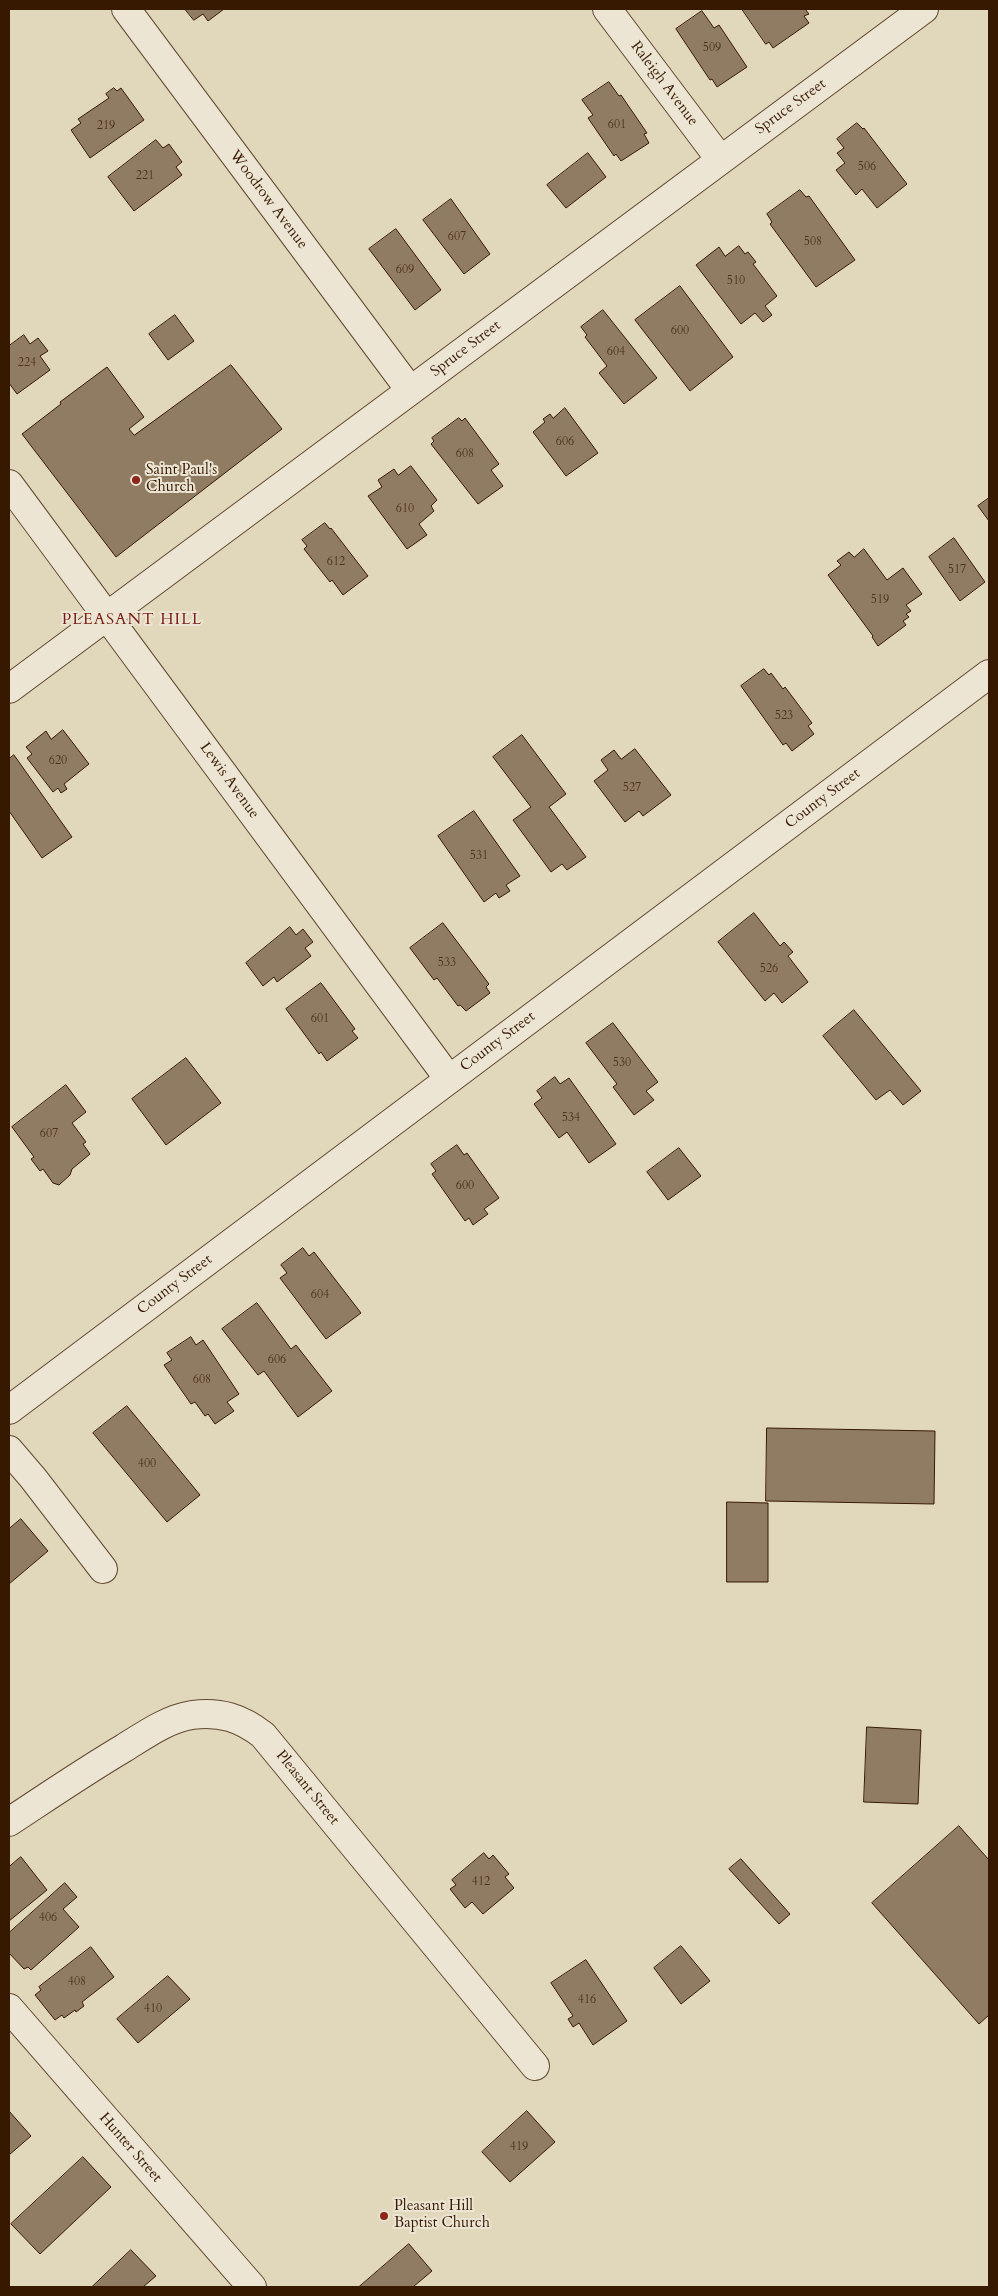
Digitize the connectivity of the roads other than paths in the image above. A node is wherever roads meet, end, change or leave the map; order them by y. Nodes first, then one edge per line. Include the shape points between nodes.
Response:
1 (126, 9) edge
2 (607, 9) edge
3 (924, 9) edge
4 (720, 159) junction
5 (410, 390) junction
6 (9, 484) edge
7 (107, 616) junction
8 (989, 674) edge
9 (9, 689) edge
10 (449, 1079) junction
11 (9, 1410) edge
12 (9, 1450) edge
13 (103, 1569) dead end
14 (9, 1822) edge
15 (9, 2008) edge
16 (535, 2066) dead end
17 (252, 2287) edge

1 - 5 street, Woodrow Avenue
2 - 4 street, Raleigh Avenue
3 - 4 street, Spruce Street
4 - 5 street, Spruce Street
5 - 7 street, Spruce Street
6 - 7 street, Lewis Avenue
7 - 9 street, Spruce Street
7 - 10 street, Lewis Avenue
8 - 10 street, County Street
10 - 11 street, County Street
12 - 13 street
14 - 16 street, Pleasant Street via 88,1769 164,1724 192,1715 222,1714 246,1722 263,1735
15 - 17 street, Hunter Street

